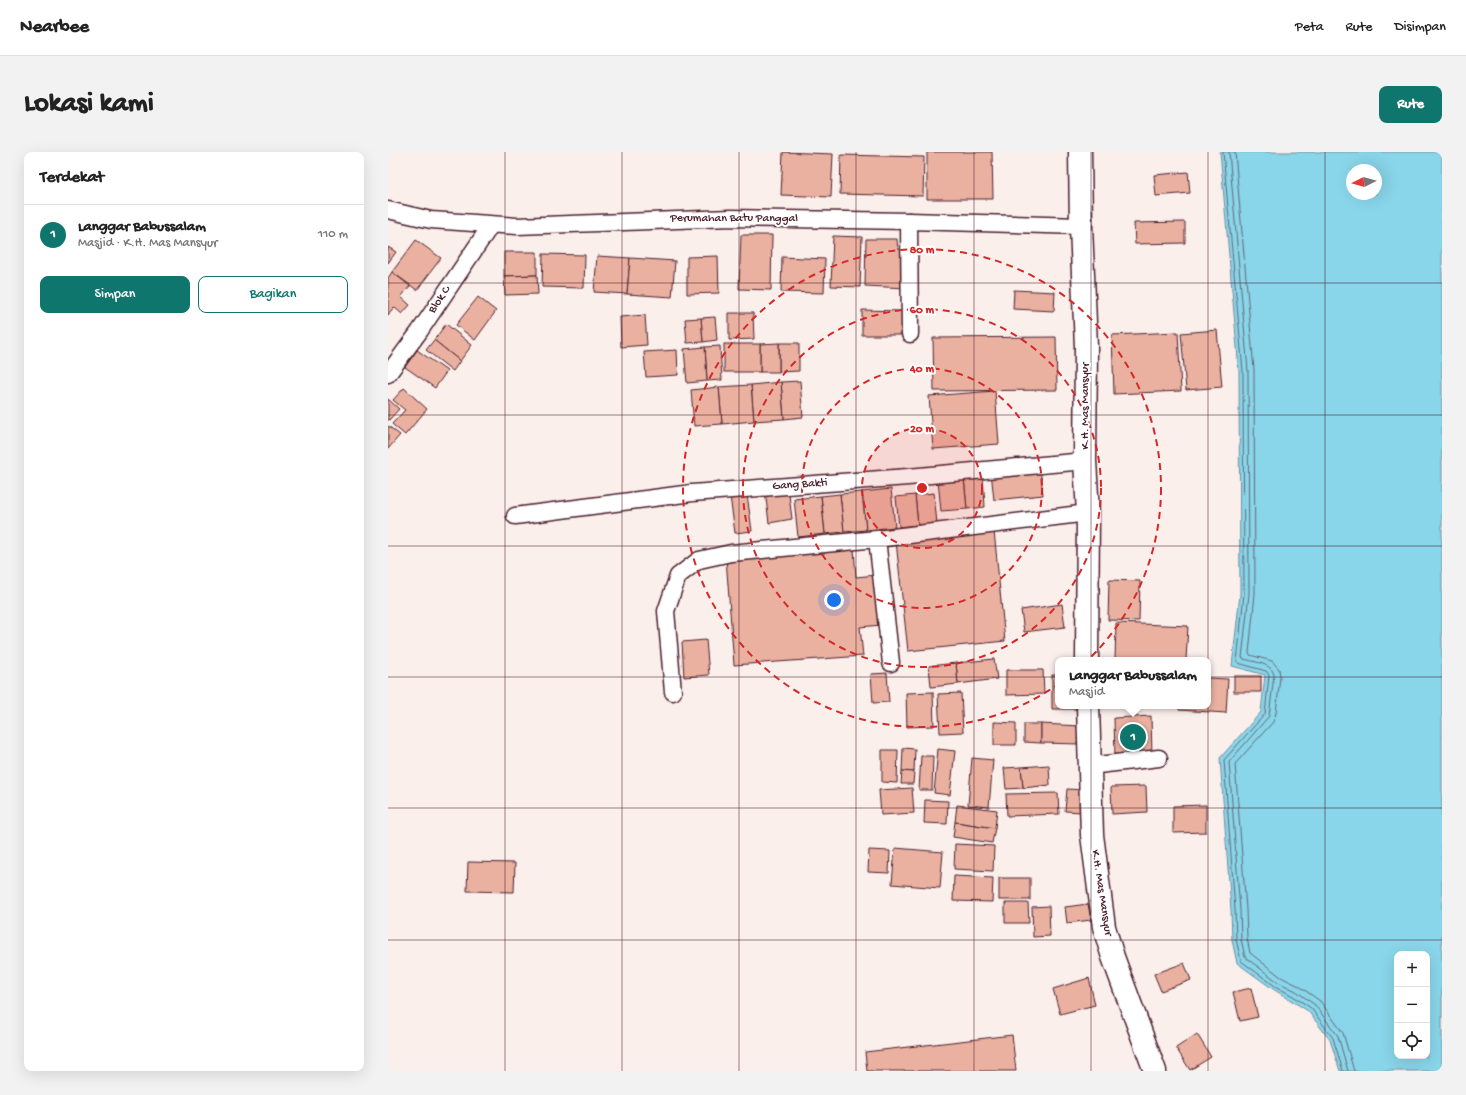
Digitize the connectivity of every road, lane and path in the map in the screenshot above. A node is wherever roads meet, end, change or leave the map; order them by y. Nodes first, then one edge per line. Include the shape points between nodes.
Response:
1 (1080, 152) edge
2 (388, 210) edge
3 (909, 221) junction
4 (491, 225) junction
5 (1081, 226) junction
6 (910, 334) dead end
7 (388, 374) edge
8 (1085, 461) junction
9 (1088, 513) junction
10 (515, 516) dead end
11 (877, 539) junction
12 (1087, 657) edge
13 (890, 663) dead end
14 (673, 692) dead end
15 (1088, 709) edge
16 (1159, 758) dead end
17 (1089, 766) junction
18 (1155, 1071) edge

1 - 5 main road, K.H. Mas Mansyur
2 - 4 street, Perumahan Batu Panggal via 431,220
3 - 4 street, Perumahan Batu Panggal via 731,218
3 - 5 street, Perumahan Batu Panggal
3 - 6 street
4 - 7 street, Blok C
5 - 8 main road, K.H. Mas Mansyur via 1086,347
8 - 9 main road, K.H. Mas Mansyur
8 - 10 street, Gang Bakti via 908,477 692,492
9 - 11 street
9 - 12 main road, K.H. Mas Mansyur
11 - 13 street
11 - 14 street via 732,553 699,560 678,576 666,611
15 - 17 main road, K.H. Mas Mansyur
16 - 17 street
17 - 18 main road, K.H. Mas Mansyur via 1092,835 1104,926

